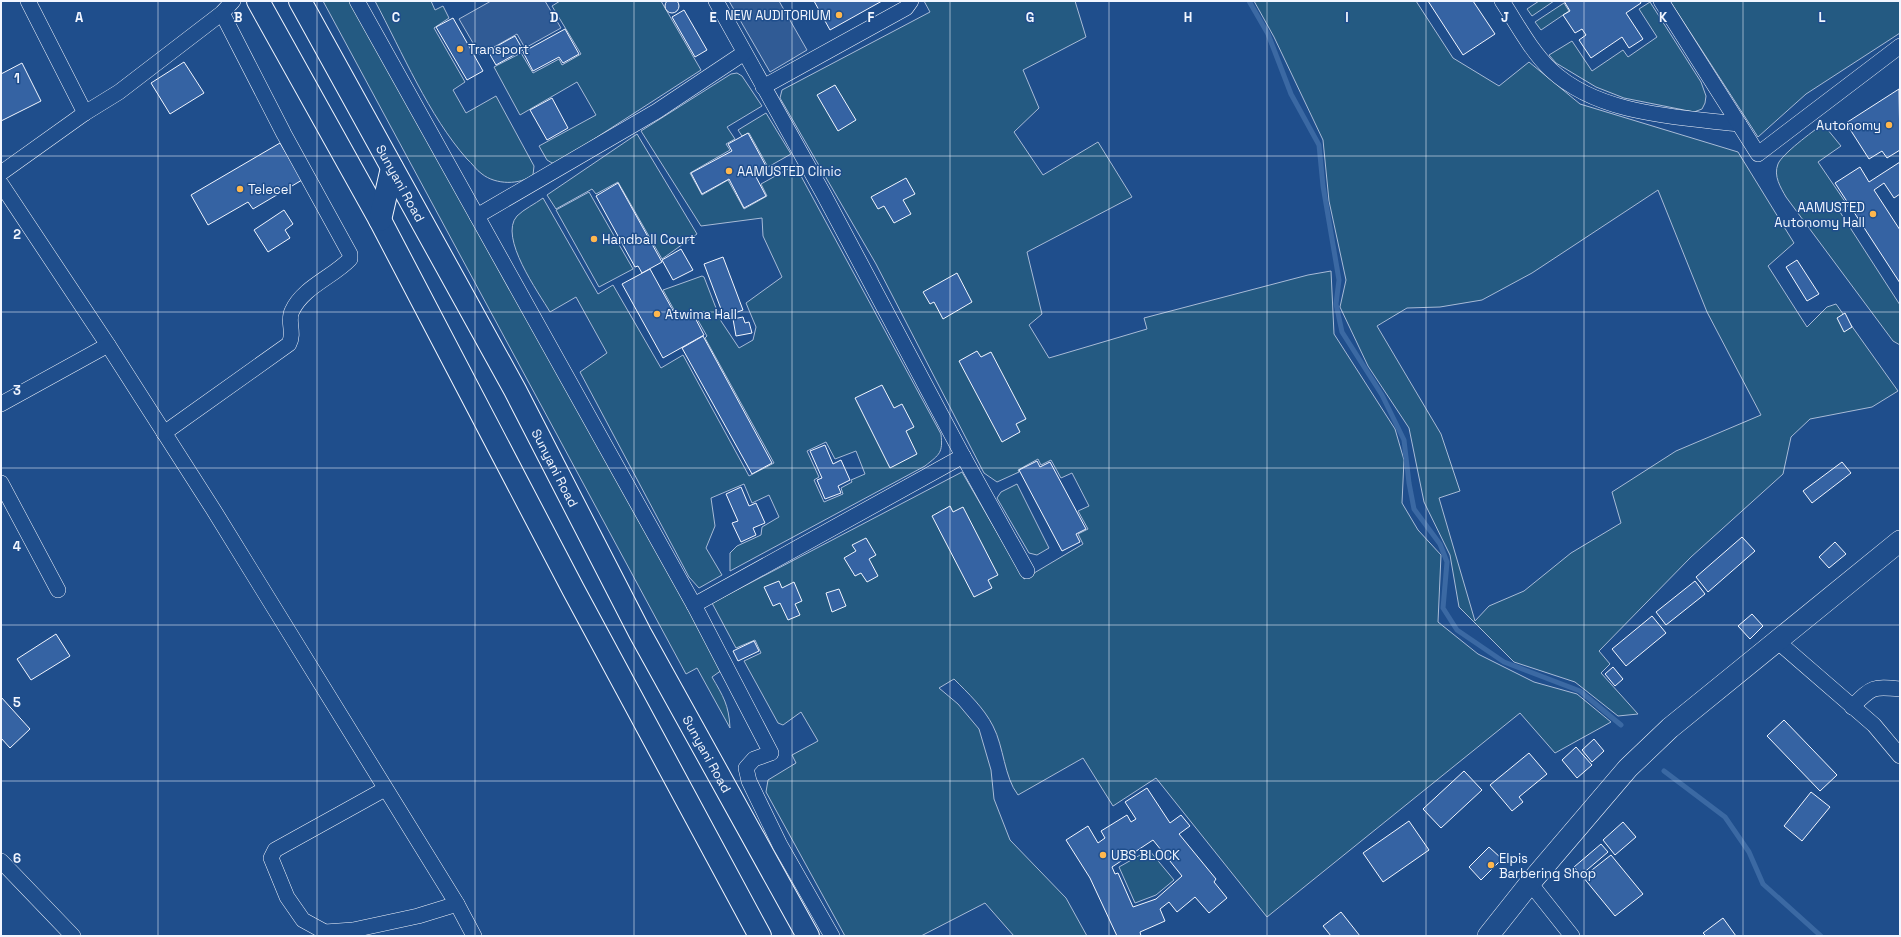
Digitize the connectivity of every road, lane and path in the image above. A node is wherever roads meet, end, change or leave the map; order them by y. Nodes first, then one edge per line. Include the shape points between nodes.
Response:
1 (28, 1) edge
2 (233, 1) edge
3 (258, 1) edge
4 (300, 1) edge
5 (357, 1) edge
6 (716, 1) edge
7 (911, 1) edge
8 (1502, 1) edge
9 (1661, 1) edge
10 (222, 13) junction
11 (1900, 46) edge
12 (744, 53) junction
13 (763, 86) junction
14 (86, 114) junction
15 (1739, 124) junction
16 (392, 168) junction
17 (1, 173) edge
18 (1, 184) edge
19 (477, 216) junction
20 (380, 220) junction
21 (108, 345) junction
22 (1, 404) edge
23 (164, 433) junction
24 (963, 456) junction
25 (1, 483) edge
26 (1900, 541) edge
27 (1027, 571) dead end
28 (58, 590) dead end
29 (694, 605) junction
30 (1777, 641) junction
31 (1900, 689) edge
32 (1852, 707) junction
33 (1900, 756) edge
34 (385, 789) junction
35 (1, 861) edge
36 (1530, 883) junction
37 (457, 904) junction
38 (73, 936) edge
39 (474, 936) edge
40 (760, 936) edge
41 (808, 936) edge
42 (832, 936) edge
43 (1488, 936) edge
44 (1572, 936) edge

1 - 14 street
2 - 10 street
3 - 20 main road
4 - 16 main road, Sunyani Road
5 - 19 street
6 - 12 street
7 - 13 street via 906,8
8 - 15 street via 1534,50 1552,71 1579,90 1613,104 1652,114
9 - 15 street
10 - 14 street via 119,92
10 - 23 street via 350,254 350,259 297,301 291,313 292,337 285,347
11 - 15 street via 1758,154
12 - 13 street
12 - 19 street via 656,111
13 - 24 street
14 - 17 street
16 - 20 main road
16 - 41 main road, Sunyani Road via 515,390 640,633
18 - 21 street
19 - 29 street
20 - 40 main road via 573,589
21 - 22 street
21 - 23 street
23 - 34 street
24 - 27 street
24 - 29 street
25 - 28 street
26 - 30 street
29 - 42 street via 771,753 754,759 746,768 749,781 780,845
30 - 32 street
30 - 36 street via 1670,728 1628,768
31 - 32 street via 1875,687
32 - 33 street via 1874,725
34 - 37 street
34 - 37 street via 275,850 271,858 287,897 303,920 325,932 418,916
35 - 38 street
36 - 43 street
36 - 44 street
37 - 39 street

